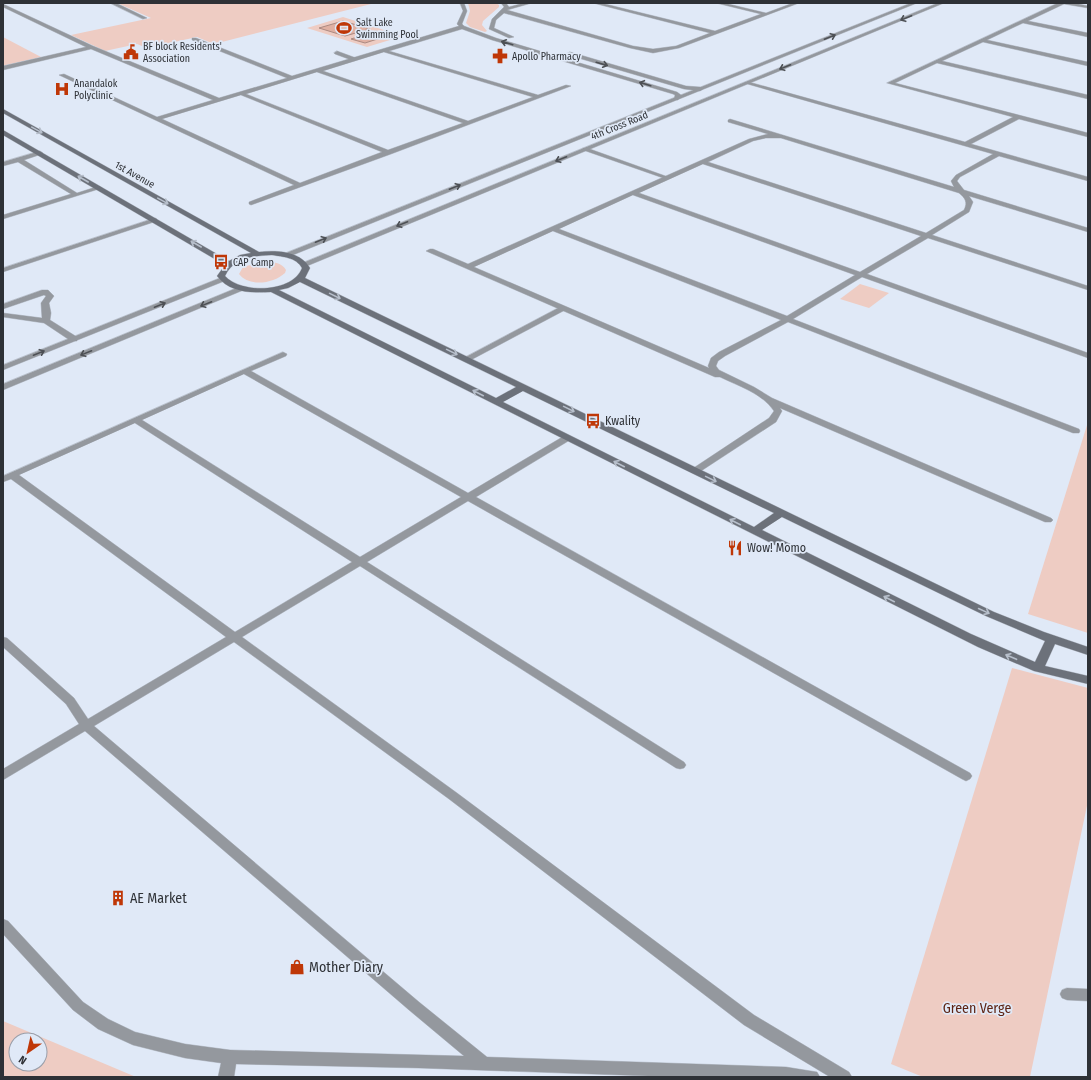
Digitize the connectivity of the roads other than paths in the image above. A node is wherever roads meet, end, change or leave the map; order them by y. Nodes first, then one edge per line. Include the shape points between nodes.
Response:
1 (112, 3) edge
2 (462, 3) edge
3 (503, 3) edge
4 (530, 3) edge
5 (595, 3) edge
6 (718, 3) edge
7 (797, 3) edge
8 (915, 3) edge
9 (942, 3) edge
10 (1062, 3) edge
11 (1066, 3) edge
12 (3, 5) edge
13 (1088, 8) edge
14 (505, 10) junction
15 (766, 14) junction
16 (145, 18) dead end
17 (1022, 21) junction
18 (462, 27) junction
19 (498, 33) junction
20 (716, 33) junction
21 (483, 35) junction
22 (1088, 35) edge
23 (194, 39) dead end
24 (518, 40) dead end
25 (982, 40) junction
26 (91, 47) junction
27 (382, 50) junction
28 (560, 52) dead end
29 (337, 53) dead end
30 (582, 58) junction
31 (354, 59) junction
32 (936, 61) junction
33 (571, 62) junction
34 (1088, 64) edge
35 (3, 68) edge
36 (316, 70) junction
37 (62, 75) dead end
38 (292, 78) junction
39 (747, 83) junction
40 (568, 86) dead end
41 (700, 89) junction
42 (240, 93) junction
43 (539, 97) junction
44 (1088, 97) edge
45 (676, 99) junction
46 (218, 100) junction
47 (653, 108) junction
48 (3, 111) edge
49 (642, 112) junction
50 (671, 114) junction
51 (1018, 117) junction
52 (156, 119) junction
53 (660, 119) junction
54 (730, 121) dead end
55 (469, 123) junction
56 (3, 132) edge
57 (781, 136) junction
58 (1088, 136) edge
59 (966, 144) junction
60 (585, 149) junction
61 (389, 153) junction
62 (40, 154) junction
63 (998, 154) junction
64 (19, 160) junction
65 (703, 162) junction
66 (3, 164) edge
67 (668, 178) junction
68 (1088, 179) edge
69 (299, 185) junction
70 (99, 188) junction
71 (963, 192) junction
72 (633, 193) junction
73 (76, 195) junction
74 (422, 200) junction
75 (251, 203) dead end
76 (408, 206) junction
77 (440, 208) junction
78 (426, 214) junction
79 (3, 217) edge
80 (155, 220) junction
81 (554, 229) junction
82 (1088, 230) edge
83 (926, 236) junction
84 (430, 251) dead end
85 (258, 254) junction
86 (285, 255) junction
87 (230, 264) junction
88 (304, 264) junction
89 (468, 267) junction
90 (3, 270) edge
91 (860, 276) junction
92 (300, 279) junction
93 (223, 280) junction
94 (1088, 288) edge
95 (242, 289) junction
96 (272, 289) junction
97 (3, 307) edge
98 (563, 309) junction
99 (3, 315) edge
100 (786, 320) junction
101 (46, 321) junction
102 (74, 339) junction
103 (283, 354) dead end
104 (1088, 356) edge
105 (466, 359) junction
106 (3, 368) edge
107 (244, 371) junction
108 (731, 381) junction
109 (3, 387) edge
110 (523, 387) junction
111 (770, 400) junction
112 (496, 402) junction
113 (136, 420) junction
114 (1076, 431) dead end
115 (567, 438) junction
116 (695, 471) junction
117 (8, 477) edge
118 (469, 497) junction
119 (781, 513) junction
120 (1048, 520) dead end
121 (754, 531) junction
122 (360, 562) junction
123 (235, 637) junction
124 (1051, 640) junction
125 (3, 641) edge
126 (1088, 651) edge
127 (1038, 668) junction
128 (1088, 680) edge
129 (86, 725) junction
130 (680, 765) dead end
131 (3, 775) edge
132 (966, 776) dead end
133 (3, 925) edge
134 (1067, 994) dead end
135 (1088, 995) edge
136 (230, 1057) junction
137 (484, 1063) junction
138 (226, 1077) edge
139 (812, 1077) edge
140 (844, 1077) edge

1 - 16 street
2 - 18 street via 465,11 459,24
3 - 14 street via 506,4
4 - 14 street
5 - 20 street
6 - 15 street
7 - 15 street
41 -> 8 street, 4th Cross Road
9 -> 39 street, 4th Cross Road
10 - 17 street
11 - 13 street
12 - 26 street
14 - 19 street via 493,18 492,29
14 - 20 street via 653,51 677,47
15 - 20 street
17 - 22 street
17 - 25 street
18 - 21 street
18 - 27 street
19 - 21 street
19 - 24 street
33 -> 21 street
23 - 38 street
25 - 32 street
25 - 34 street
26 - 35 street
26 - 46 street
27 - 31 street
27 - 43 street
28 - 30 street
29 - 31 street
30 - 33 street
30 -> 41 street via 686,88
31 - 36 street
32 - 44 street
32 - 51 street via 890,83
45 -> 33 street via 678,95 675,93
36 - 38 street
36 - 55 street
37 - 52 street
38 - 42 street
39 - 50 street, 4th Cross Road
39 - 59 street
40 - 43 street
41 - 45 street, 4th Cross Road
42 - 46 street
42 - 61 street
43 - 55 street
45 - 47 street, 4th Cross Road
46 - 52 street
47 - 49 street, 4th Cross Road
47 - 50 street via 670,111
48 -> 85 main road, 1st Avenue
49 - 53 street via 642,116 646,118
74 -> 49 street, 4th Cross Road
50 - 53 street, 4th Cross Road
51 - 58 street
51 - 59 street
52 - 69 street
53 - 60 street, 4th Cross Road
54 - 57 street
55 - 61 street
56 - 62 main road
57 - 65 street via 758,138
57 - 71 street
59 - 63 street
60 - 67 street
60 -> 77 street, 4th Cross Road
61 - 69 street
62 - 64 street
70 -> 62 main road
63 - 68 street
63 - 71 street via 958,176 954,181
64 - 66 street
64 - 73 street
65 - 67 street
65 - 83 street
67 - 72 street
69 - 75 street
70 - 73 street
70 - 80 main road
71 - 82 street
71 - 83 street via 970,201 967,211
72 - 81 street
72 - 91 street
73 - 79 street
74 - 76 street, 4th Cross Road
74 - 77 street via 438,202 441,204
76 - 78 street via 406,211 410,213
86 -> 76 street, 4th Cross Road
77 - 78 street, 4th Cross Road
78 -> 88 street, 4th Cross Road
87 -> 80 main road
80 - 90 street
81 - 89 street
81 - 100 street
83 - 91 street
83 - 94 street
84 - 89 street
85 - 86 main road
85 - 87 main road
86 - 88 main road
87 - 93 main road via 224,268 221,276
88 - 92 main road via 306,268
89 - 98 street
91 - 100 street
91 - 104 street
92 - 96 main road
92 -> 105 main road
93 - 95 main road
102 -> 93 street
95 - 96 main road
95 -> 109 street
112 -> 96 main road
97 - 101 street via 45,292 50,296 45,304
98 - 105 street
98 - 108 street
99 - 101 street
100 - 108 street via 714,360 712,366 716,372
100 - 114 street
101 - 102 street
106 -> 102 street
103 - 107 street
105 - 110 main road
107 - 113 street
107 - 118 street
108 - 111 street
110 - 112 main road
110 -> 116 main road
111 - 116 street via 778,411 772,420
111 - 120 street
112 - 115 main road
113 - 117 street
113 - 122 street
115 - 118 street
121 -> 115 main road
116 -> 119 main road
117 - 123 street
118 - 122 street
118 - 132 street
119 - 121 main road
119 -> 124 main road via 990,614
127 -> 121 main road via 967,637
122 - 123 street
122 - 130 street
123 - 129 street
123 - 140 street via 460,801 749,1020
124 - 126 main road
124 - 127 main road
125 - 129 street via 76,707
127 - 128 main road
129 - 131 street
129 - 137 street
133 - 136 street via 78,1006 103,1024 133,1038 186,1051
134 - 135 street
136 - 137 street
136 - 138 street
137 - 139 street

